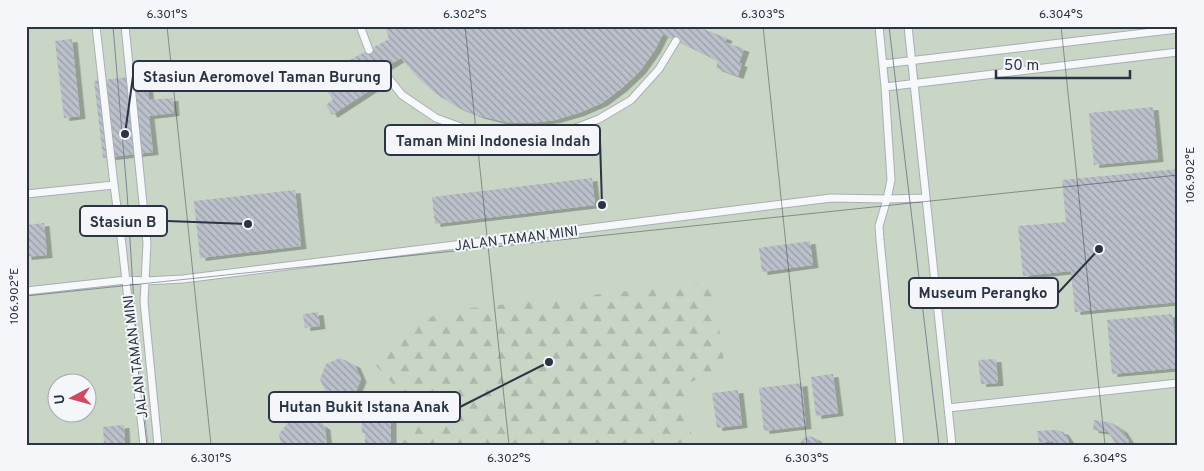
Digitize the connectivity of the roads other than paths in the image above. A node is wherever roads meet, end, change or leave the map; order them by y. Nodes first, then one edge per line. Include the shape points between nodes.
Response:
1 (96, 26) edge
2 (125, 26) edge
3 (360, 26) edge
4 (879, 26) edge
5 (908, 26) edge
6 (1178, 29) edge
7 (676, 40) dead end
8 (368, 50) dead end
9 (1178, 52) edge
10 (912, 61) junction
11 (883, 64) junction
12 (382, 70) dead end
13 (915, 82) junction
14 (885, 86) junction
15 (114, 185) junction
16 (26, 194) edge
17 (926, 198) junction
18 (887, 199) junction
19 (126, 280) junction
20 (145, 281) junction
21 (26, 291) edge
22 (1178, 382) edge
23 (948, 408) junction
24 (144, 445) edge
25 (158, 445) edge
26 (900, 445) edge
27 (952, 445) edge

1 - 15 lane
2 - 20 lane, JALAN TAMAN MINI via 147,243
3 - 8 lane
4 - 11 lane
5 - 10 lane
6 - 10 lane
7 - 12 lane via 659,69 631,100 598,119 560,134 519,137 477,133 436,118 402,95
9 - 13 lane
10 - 11 lane
10 - 13 lane
11 - 14 lane
13 - 14 lane
13 - 17 lane
14 - 18 lane via 891,180
15 - 16 lane
15 - 19 lane
17 - 18 lane, JALAN TAMAN MINI
17 - 23 lane
18 - 20 lane, JALAN TAMAN MINI via 831,198 193,278
18 - 26 lane via 879,226
19 - 20 lane
19 - 21 lane, JALAN TAMAN MINI
19 - 24 lane, JALAN TAMAN MINI
20 - 25 lane, JALAN TAMAN MINI via 144,302
22 - 23 lane
23 - 27 lane

